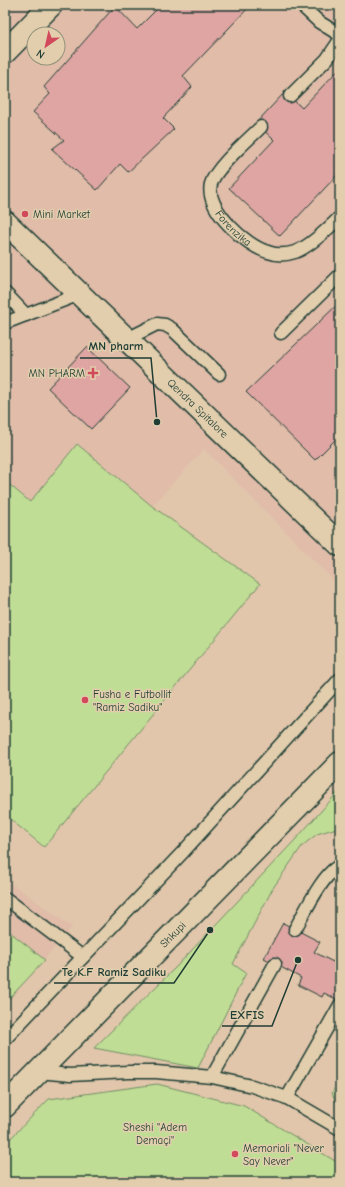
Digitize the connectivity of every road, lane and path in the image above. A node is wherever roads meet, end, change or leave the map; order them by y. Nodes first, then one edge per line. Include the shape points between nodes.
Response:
1 (51, 5) edge
2 (301, 5) edge
3 (340, 35) edge
4 (340, 40) edge
5 (5, 52) edge
6 (290, 96) dead end
7 (261, 127) dead end
8 (340, 217) edge
9 (5, 222) edge
10 (340, 275) edge
11 (5, 293) edge
12 (80, 294) junction
13 (26, 315) junction
14 (5, 323) edge
15 (281, 333) dead end
16 (127, 339) junction
17 (219, 374) dead end
18 (340, 544) edge
19 (340, 679) edge
20 (340, 763) edge
21 (340, 866) edge
22 (5, 898) edge
23 (295, 929) dead end
24 (83, 957) junction
25 (275, 964) dead end
26 (340, 1005) edge
27 (5, 1039) edge
28 (39, 1072) junction
29 (212, 1077) junction
30 (287, 1098) junction
31 (6, 1103) edge
32 (340, 1130) edge

1 - 5 street
2 - 3 lane via 319,22
4 - 6 lane via 327,59
7 - 8 lane, Forenzika via 222,166 211,184 210,194 213,203 223,218 253,246 280,254 295,252 305,246
9 - 12 street, Qendra Spitalore
10 - 15 lane
11 - 13 lane
12 - 13 lane
12 - 16 street, Qendra Spitalore
13 - 14 lane
16 - 17 lane via 157,324 165,325
16 - 18 street, Qendra Spitalore
19 - 24 lane
20 - 28 street, Shkupi
21 - 23 lane via 326,877
22 - 24 lane
24 - 27 lane
25 - 29 lane
26 - 30 lane
28 - 29 lane via 70,1075 156,1072
28 - 31 street, Shkupi
29 - 30 lane via 252,1086
30 - 32 lane

